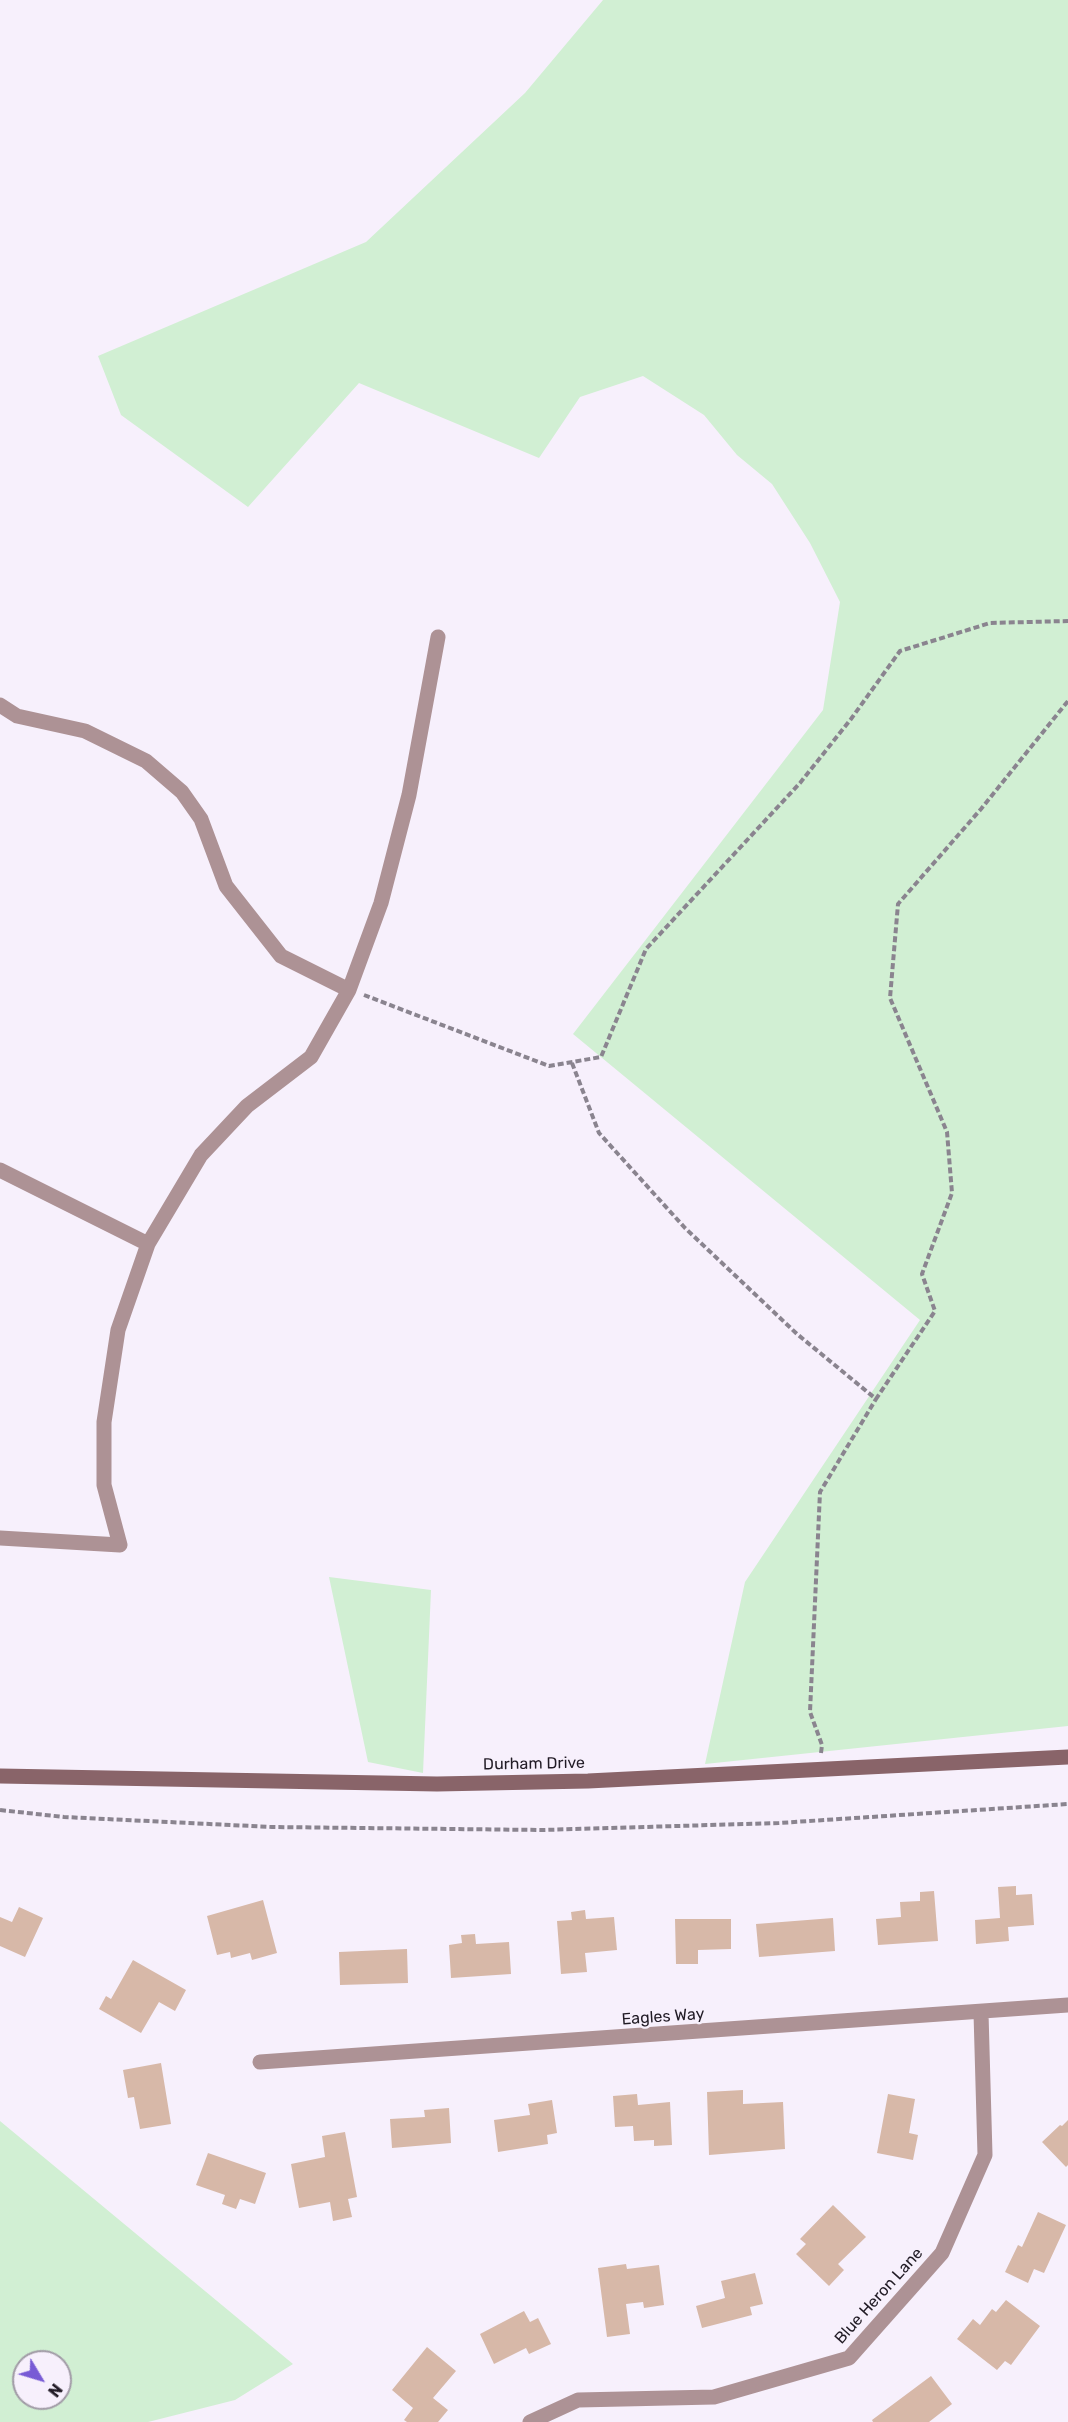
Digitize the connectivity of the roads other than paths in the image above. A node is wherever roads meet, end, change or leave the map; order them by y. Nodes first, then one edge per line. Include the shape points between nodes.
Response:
1 (438, 637) dead end
2 (0, 705) edge
3 (349, 990) junction
4 (0, 1170) edge
5 (148, 1244) junction
6 (0, 1538) edge
7 (1068, 1757) edge
8 (0, 1776) edge
9 (1068, 2005) edge
10 (981, 2013) junction
11 (260, 2062) dead end
12 (530, 2422) edge

1 - 3 street via 409,795 381,903
2 - 3 street via 17,716 85,731 146,761 182,792 201,819 226,886 281,956
3 - 5 street via 311,1057 248,1106 201,1155
4 - 5 street
5 - 6 street via 118,1330 104,1422 104,1485 120,1545
7 - 8 street, Durham Drive via 588,1781 437,1784
9 - 10 street, Eagles Way
10 - 11 street, Eagles Way
10 - 12 street, Blue Heron Lane via 985,2155 942,2253 849,2358 714,2397 578,2400

